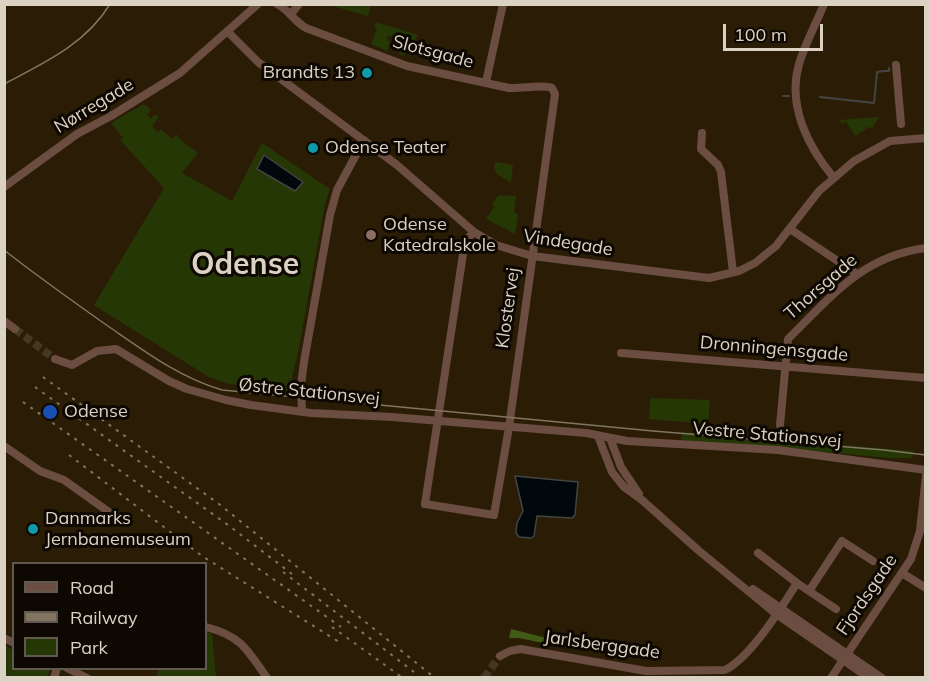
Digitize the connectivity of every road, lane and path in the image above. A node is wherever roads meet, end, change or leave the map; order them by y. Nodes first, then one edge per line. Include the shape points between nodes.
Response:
1 (248, 4) edge
2 (258, 4) edge
3 (299, 4) edge
4 (503, 4) edge
5 (825, 4) edge
6 (280, 5) edge
7 (291, 14) junction
8 (244, 17) junction
9 (228, 32) junction
10 (896, 64) dead end
11 (486, 82) junction
12 (552, 88) joint
13 (903, 132) junction
14 (702, 134) dead end
15 (926, 138) edge
16 (364, 140) junction
17 (834, 178) junction
18 (4, 187) edge
19 (790, 229) junction
20 (474, 232) junction
21 (926, 248) edge
22 (532, 256) junction
23 (733, 272) junction
24 (857, 274) junction
25 (4, 321) edge
26 (15, 329) tunnel mouth
27 (621, 353) dead end
28 (56, 358) tunnel mouth
29 (785, 367) junction
30 (926, 378) edge
31 (302, 411) junction
32 (439, 421) junction
33 (780, 425) dead end
34 (509, 427) junction
35 (605, 437) junction
36 (4, 446) edge
37 (926, 470) edge
38 (926, 475) edge
39 (123, 522) dead end
40 (758, 554) dead end
41 (873, 561) dead end
42 (902, 573) junction
43 (797, 583) junction
44 (926, 588) edge
45 (809, 591) junction
46 (836, 609) dead end
47 (778, 611) junction
48 (207, 627) edge
49 (500, 656) tunnel mouth
50 (844, 657) junction
51 (69, 670) edge
52 (87, 678) edge
53 (267, 678) edge
54 (831, 678) edge
55 (869, 678) edge
56 (882, 678) edge

1 - 8 street
2 - 8 street, Nørregade
3 - 7 street
4 - 11 street
5 - 17 street via 799,65 797,103 808,142
6 - 7 street, Slotsgade
7 - 11 street, Slotsgade via 306,28 407,66
8 - 9 street, Nørregade
9 - 16 street, Vindegade via 258,63
9 - 18 street, Nørregade via 167,82 77,134
10 - 13 street
11 - 12 street, Slotsgade via 522,89
12 - 22 street, Klostervej via 555,94
13 - 15 street, Vindegade
13 - 17 street, Vindegade via 854,161
14 - 23 street via 701,149 721,172
16 - 20 street, Vindegade
16 - 31 street via 337,190 330,215 304,362
17 - 19 street, Vindegade via 808,203
19 - 23 street, Vindegade via 763,258
19 - 24 street
20 - 22 street, Vindegade via 496,245
20 - 32 street via 465,241
21 - 24 street, Thorsgade via 889,256
22 - 23 street, Vindegade via 709,278
22 - 34 street, Klostervej
24 - 29 street, Thorsgade via 788,339
25 - 26 street
27 - 29 street, Dronningensgade
28 - 31 street, Østre Stationsvej via 72,365 97,351 116,349 187,389 226,400
29 - 30 street, Dronningensgade
29 - 33 street, Thorsgade
31 - 32 street, Østre Stationsvej
32 - 34 street, Østre Stationsvej
32 - 34 street via 425,504 494,515
34 - 35 street, Østre Stationsvej
35 - 37 street, Vestre Stationsvej via 818,454
35 - 47 street via 612,472 624,487
36 - 39 street via 40,471 64,480
38 - 42 street, Fjordsgade via 919,538
40 - 43 street
41 - 45 street via 842,541
42 - 44 street
42 - 50 street, Fjordsgade
43 - 45 street
43 - 47 street, Jarlsberggade
45 - 46 street
47 - 49 street, Jarlsberggade via 735,665 726,670 646,671 521,649
47 - 50 street
48 - 53 street via 234,637
50 - 54 street, Fjordsgade
50 - 55 street
50 - 56 street
51 - 52 street

